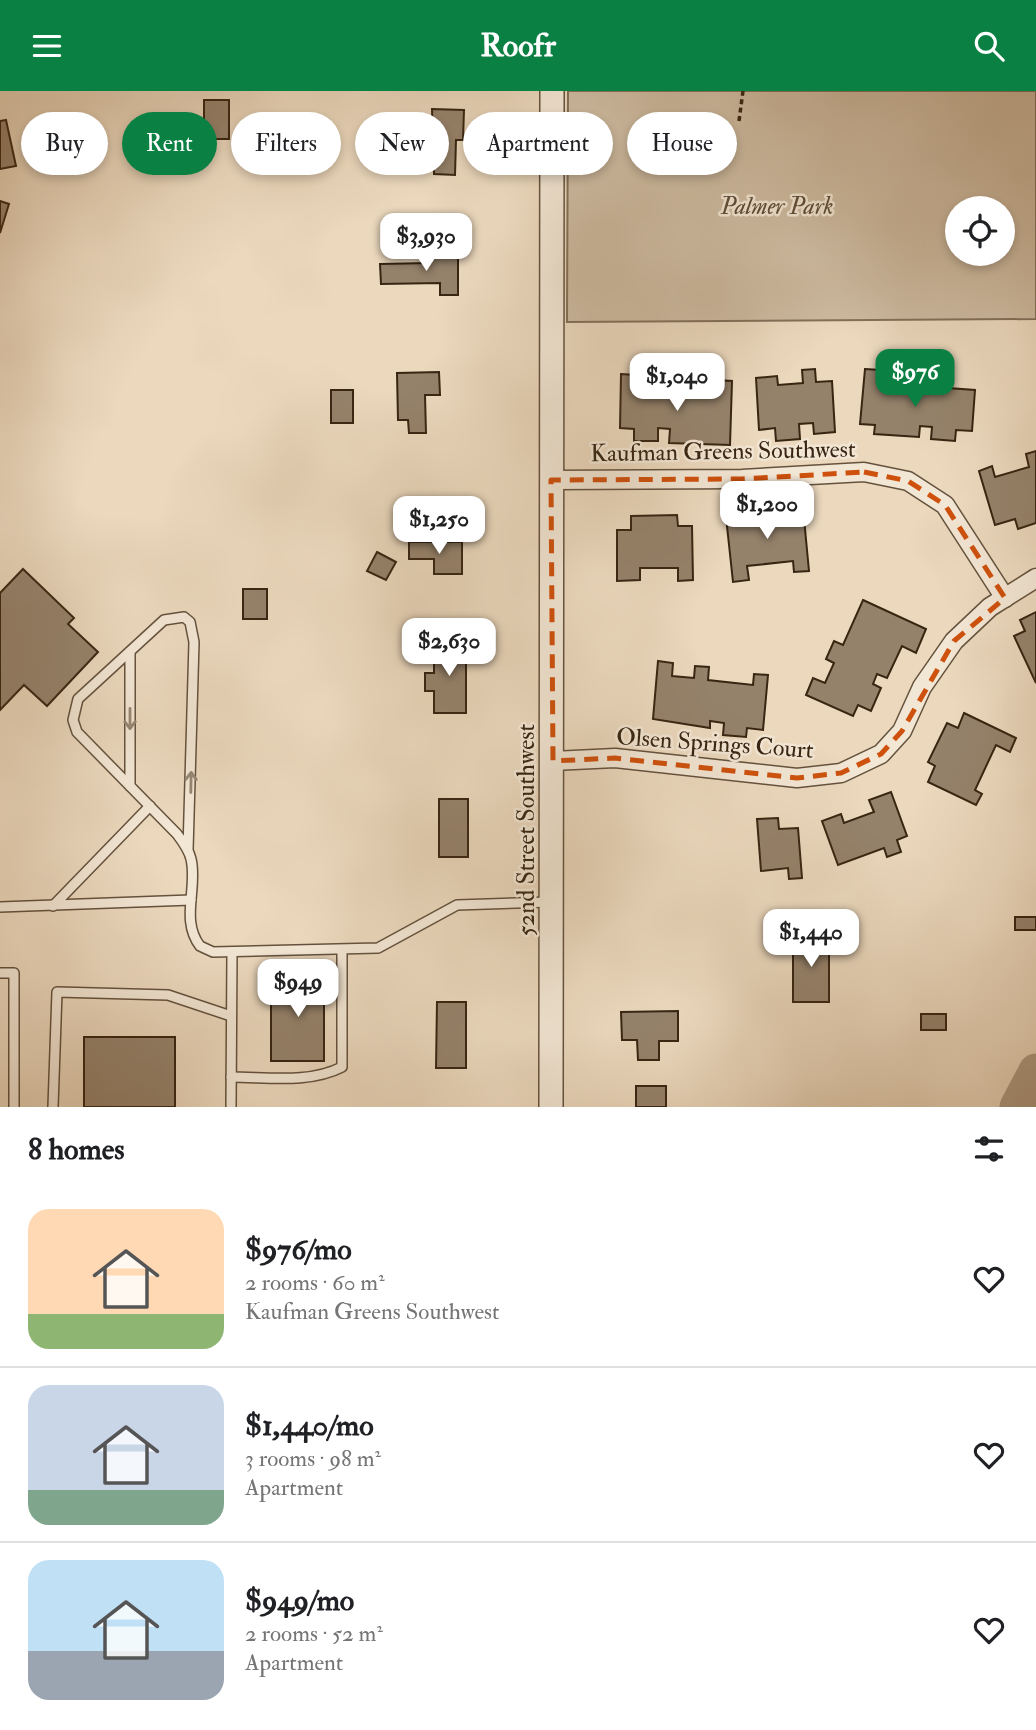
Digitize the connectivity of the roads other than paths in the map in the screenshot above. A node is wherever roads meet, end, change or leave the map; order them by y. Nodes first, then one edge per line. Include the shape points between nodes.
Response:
1 (552, 91) edge
2 (551, 480) junction
3 (1036, 578) edge
4 (1004, 598) junction
5 (130, 652) junction
6 (553, 761) junction
7 (130, 786) junction
8 (150, 806) junction
9 (188, 851) junction
10 (191, 899) junction
11 (552, 902) junction
12 (53, 906) junction
13 (0, 907) edge
14 (342, 950) junction
15 (232, 952) junction
16 (0, 973) edge
17 (231, 1016) junction
18 (232, 1077) junction
19 (14, 1107) edge
20 (53, 1107) edge
21 (231, 1107) edge
22 (551, 1107) edge

1 - 2 street, 52nd Street Southwest
2 - 4 street, Kaufman Greens Southwest via 742,479 864,471 908,481 945,505
2 - 6 street, 52nd Street Southwest
3 - 4 street, Olsen Springs Court
4 - 6 street, Olsen Springs Court via 954,641 922,687 902,731 881,754 841,773 797,778 615,758
5 -> 7 lane
5 - 7 lane via 78,699 73,720 78,732
9 -> 5 lane via 194,642 190,622 184,617 164,620
6 - 11 street, 52nd Street Southwest
7 - 8 lane
8 - 9 lane
8 - 12 lane
9 - 10 lane
10 - 12 lane
10 - 15 lane via 190,926 200,946 213,952
11 - 14 lane via 457,905 387,945
11 - 22 street, 52nd Street Southwest
12 - 13 lane
14 - 15 lane
14 - 18 lane via 342,1067 307,1077
15 - 17 lane
16 - 19 lane via 14,973
17 - 18 lane
17 - 20 lane via 168,995 57,992
18 - 21 lane

